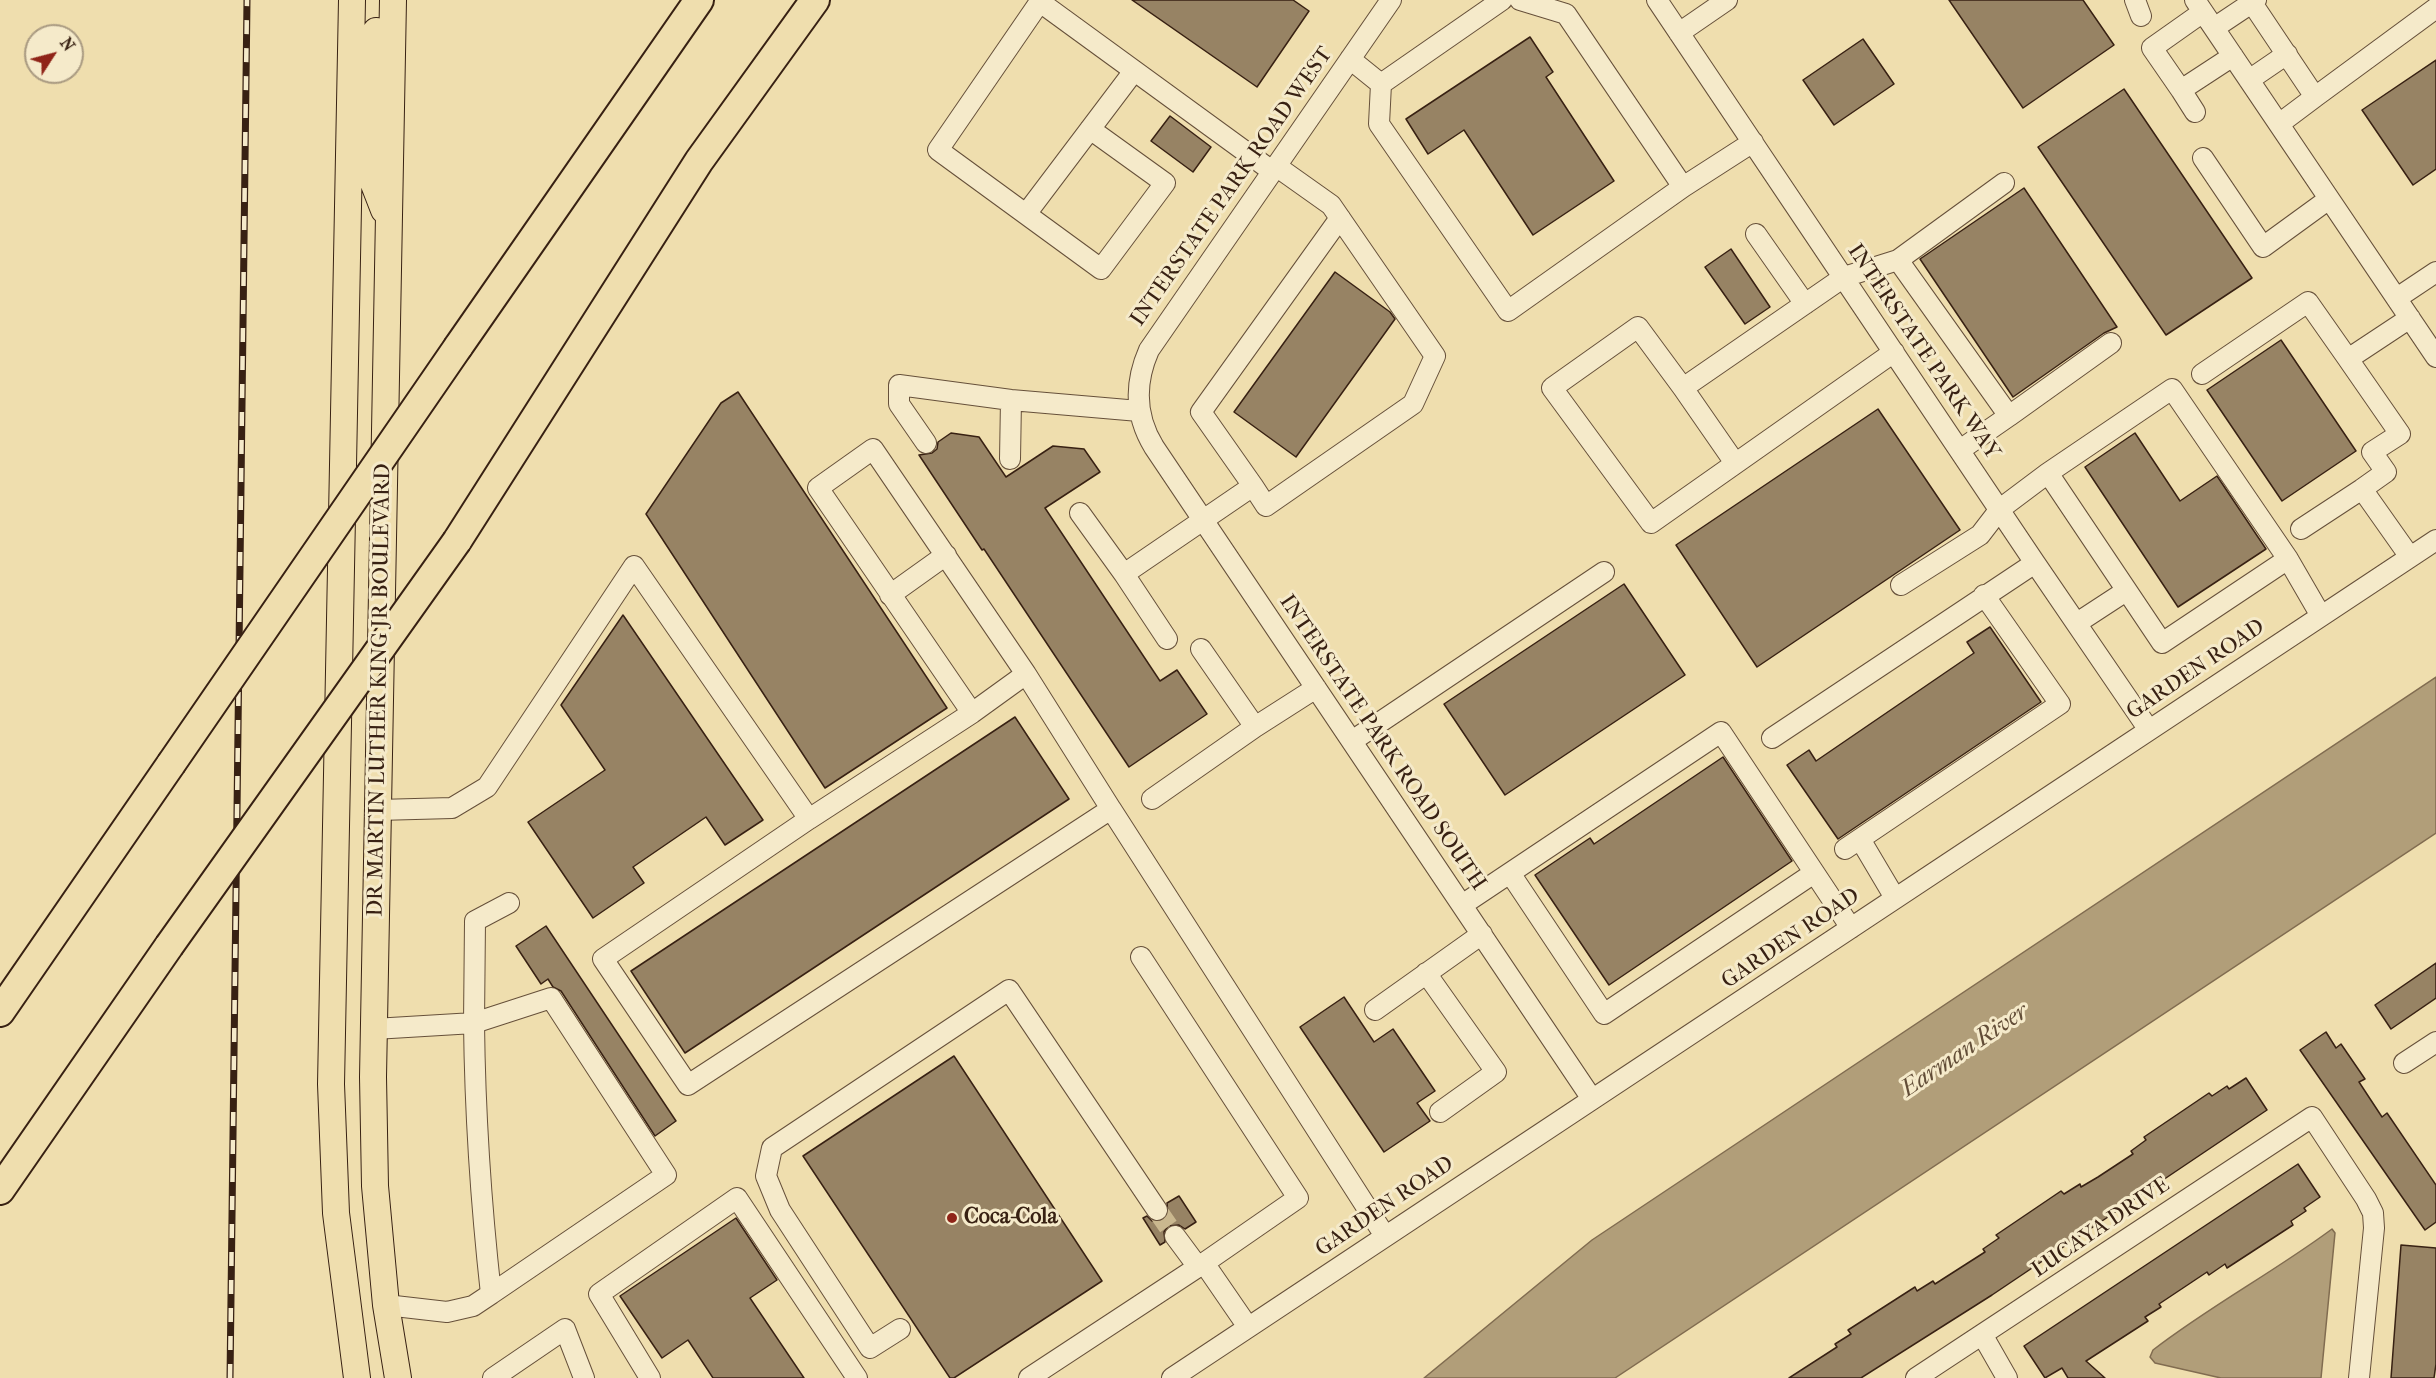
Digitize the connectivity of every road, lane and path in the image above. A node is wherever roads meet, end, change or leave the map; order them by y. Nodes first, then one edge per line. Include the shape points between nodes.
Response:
1 (352, 0) edge
2 (376, 0) edge
3 (393, 0) edge
4 (699, 0) edge
5 (814, 0) edge
6 (1391, 0) edge
7 (1502, 0) edge
8 (1520, 0) edge
9 (1658, 0) edge
10 (1727, 0) edge
11 (1041, 1) edge
12 (2254, 1) edge
13 (2436, 8) edge
14 (2204, 13) edge
15 (1679, 33) junction
16 (2287, 54) junction
17 (2233, 57) junction
18 (1350, 59) junction
19 (1134, 71) junction
20 (2249, 80) junction
21 (1381, 84) junction
22 (2181, 90) junction
23 (2315, 97) junction
24 (2195, 112) dead end
25 (2279, 124) junction
26 (1090, 129) junction
27 (1753, 142) junction
28 (2203, 158) dead end
29 (1274, 169) junction
30 (2004, 183) dead end
31 (1683, 187) junction
32 (2330, 199) junction
33 (1026, 214) junction
34 (1340, 218) junction
35 (389, 222) junction
36 (1756, 234) dead end
37 (1898, 260) junction
38 (2436, 272) edge
39 (1844, 277) junction
40 (2397, 298) junction
41 (1805, 304) junction
42 (2410, 318) junction
43 (2111, 343) dead end
44 (1894, 352) junction
45 (2436, 357) edge
46 (2348, 359) junction
47 (2202, 374) dead end
48 (1683, 388) junction
49 (1011, 399) junction
50 (1139, 411) junction
51 (2009, 416) junction
52 (926, 443) dead end
53 (1960, 450) junction
54 (1010, 459) dead end
55 (1735, 463) junction
56 (2048, 473) junction
57 (1253, 486) junction
58 (2362, 489) junction
59 (2000, 509) junction
60 (1080, 513) dead end
61 (1203, 521) junction
62 (2301, 529) dead end
63 (2436, 540) edge
64 (946, 555) junction
65 (2410, 557) junction
66 (2288, 559) junction
67 (2035, 563) junction
68 (1604, 572) dead end
69 (1124, 574) junction
70 (1901, 585) dead end
71 (2126, 591) junction
72 (890, 595) junction
73 (1984, 595) junction
74 (2320, 616) junction
75 (2077, 623) junction
76 (1167, 639) dead end
77 (1201, 649) dead end
78 (1026, 674) junction
79 (1316, 688) junction
80 (972, 713) junction
81 (1255, 727) junction
82 (2149, 730) junction
83 (1772, 738) dead end
84 (1352, 741) junction
85 (1152, 799) dead end
86 (1111, 809) junction
87 (378, 810) junction
88 (809, 819) junction
89 (1510, 873) junction
90 (1814, 873) junction
91 (1895, 898) junction
92 (509, 903) dead end
93 (1462, 905) junction
94 (1851, 928) junction
95 (1482, 934) junction
96 (1141, 957) dead end
97 (1426, 973) junction
98 (1375, 1010) dead end
99 (0, 1012) edge
100 (474, 1023) junction
101 (374, 1029) junction
102 (2436, 1042) edge
103 (2404, 1063) dead end
104 (1593, 1099) junction
105 (1440, 1112) dead end
106 (0, 1190) edge
107 (1157, 1210) tunnel mouth
108 (1175, 1236) tunnel mouth
109 (1385, 1236) junction
110 (1201, 1265) junction
111 (491, 1294) junction
112 (386, 1305) junction
113 (1248, 1327) junction
114 (900, 1329) dead end
115 (1983, 1336) junction
116 (357, 1378) edge
117 (398, 1378) edge
118 (493, 1378) edge
119 (584, 1378) edge
120 (650, 1378) edge
121 (857, 1378) edge
122 (1029, 1378) edge
123 (1172, 1378) edge
124 (1916, 1378) edge
125 (2007, 1378) edge
126 (2360, 1378) edge

1 - 116 main road, DR MARTIN LUTHER KING JR BOULEVARD via 331,1084 336,1213
2 - 35 main road via 370,174
3 - 35 main road, DR MARTIN LUTHER KING JR BOULEVARD
4 - 99 highway, bridge
5 - 106 highway, bridge via 699,161 457,541
6 - 18 street, INTERSTATE PARK ROAD WEST
7 - 21 street
8 - 31 street via 1566,14
9 - 15 street, INTERSTATE PARK WAY
10 - 15 street
11 - 19 street
11 - 33 street via 938,150
12 - 14 street
12 - 16 street
13 - 23 street
14 - 17 street
14 - 22 street via 2152,48
15 - 27 street, INTERSTATE PARK WAY
16 - 20 street
16 - 23 street
17 - 20 street
17 - 22 street
18 - 21 street
18 - 29 street, INTERSTATE PARK ROAD WEST
19 - 26 street
19 - 29 street
20 - 25 street
21 - 31 street via 1379,124 1508,311
22 - 24 street
23 - 25 street
25 - 32 street
26 - 33 street
26 - 33 street via 1165,183 1101,268
27 - 31 street
27 - 39 street, INTERSTATE PARK WAY
28 - 32 street via 2263,247
29 - 34 street via 1331,204
29 - 50 street, INTERSTATE PARK ROAD WEST via 1149,350 1139,380
30 - 37 street
32 - 40 street
34 - 57 street via 1201,412
34 - 57 street via 1435,356 1413,404 1266,506
35 - 87 main road, DR MARTIN LUTHER KING JR BOULEVARD
36 - 41 street
37 - 39 street
37 - 51 street
38 - 40 street
39 - 41 street
39 - 44 street, INTERSTATE PARK WAY
40 - 42 street
41 - 48 street
42 - 45 street
42 - 46 street
43 - 51 street
44 - 53 street, INTERSTATE PARK WAY
44 - 55 street
46 - 47 street via 2308,302
46 - 58 street via 2400,434 2372,452 2386,472
48 - 55 street
48 - 55 street via 1638,327 1552,388 1651,523
49 - 50 street
49 - 52 street via 898,385 898,404
49 - 54 street
50 - 61 street, INTERSTATE PARK ROAD SOUTH via 1147,435
51 - 53 street
53 - 59 street, INTERSTATE PARK WAY
56 - 59 street
56 - 66 street via 2172,388
56 - 71 street
57 - 61 street
58 - 62 street
58 - 65 street
59 - 67 street, INTERSTATE PARK WAY
59 - 70 street via 1980,535
60 - 69 street
61 - 69 street
61 - 79 street, INTERSTATE PARK ROAD SOUTH
63 - 65 street, GARDEN ROAD
64 - 72 street
64 - 72 street via 873,449 818,488
64 - 78 street
65 - 74 street, GARDEN ROAD
66 - 71 street via 2162,643
66 - 74 street
67 - 73 street
67 - 75 street, INTERSTATE PARK WAY
68 - 84 street
69 - 76 street
71 - 75 street
72 - 80 street
73 - 83 street
73 - 91 street via 2061,704 1852,844
74 - 82 street, GARDEN ROAD
75 - 82 street, INTERSTATE PARK WAY
77 - 81 street
78 - 80 street
78 - 86 street
79 - 81 street
79 - 84 street, INTERSTATE PARK ROAD SOUTH
80 - 88 street
81 - 85 street
82 - 91 street, GARDEN ROAD
84 - 93 street, INTERSTATE PARK ROAD SOUTH
86 - 88 street via 688,1084 603,959
86 - 109 street
87 - 88 street via 452,808 487,787 634,566
87 - 101 main road, DR MARTIN LUTHER KING JR BOULEVARD
89 - 90 street via 1604,1014
89 - 90 street via 1721,732
89 - 93 street
90 - 94 street
91 - 94 street, GARDEN ROAD
92 - 100 street via 476,921
93 - 95 street, INTERSTATE PARK ROAD SOUTH
94 - 104 street, GARDEN ROAD
95 - 97 street
95 - 104 street, INTERSTATE PARK ROAD SOUTH
96 - 110 street via 1298,1198
97 - 98 street
97 - 105 street via 1496,1072
100 - 101 street
100 - 111 street via 483,1230
100 - 111 street via 551,998 666,1175
101 - 112 main road, DR MARTIN LUTHER KING JR BOULEVARD via 375,1186
102 - 103 street
104 - 109 street, GARDEN ROAD
107 - 114 street via 1009,990 772,1148 766,1176 780,1210 870,1348
108 - 110 street
109 - 113 street, GARDEN ROAD
110 - 113 street
110 - 122 street
111 - 112 street via 473,1306 447,1312
112 - 117 main road, DR MARTIN LUTHER KING JR BOULEVARD
113 - 123 street, GARDEN ROAD
115 - 124 street, LUCAYA DRIVE
115 - 125 street
115 - 126 street, LUCAYA DRIVE via 2312,1117 2373,1213
118 - 119 street via 565,1329
120 - 121 street via 599,1294 737,1198

